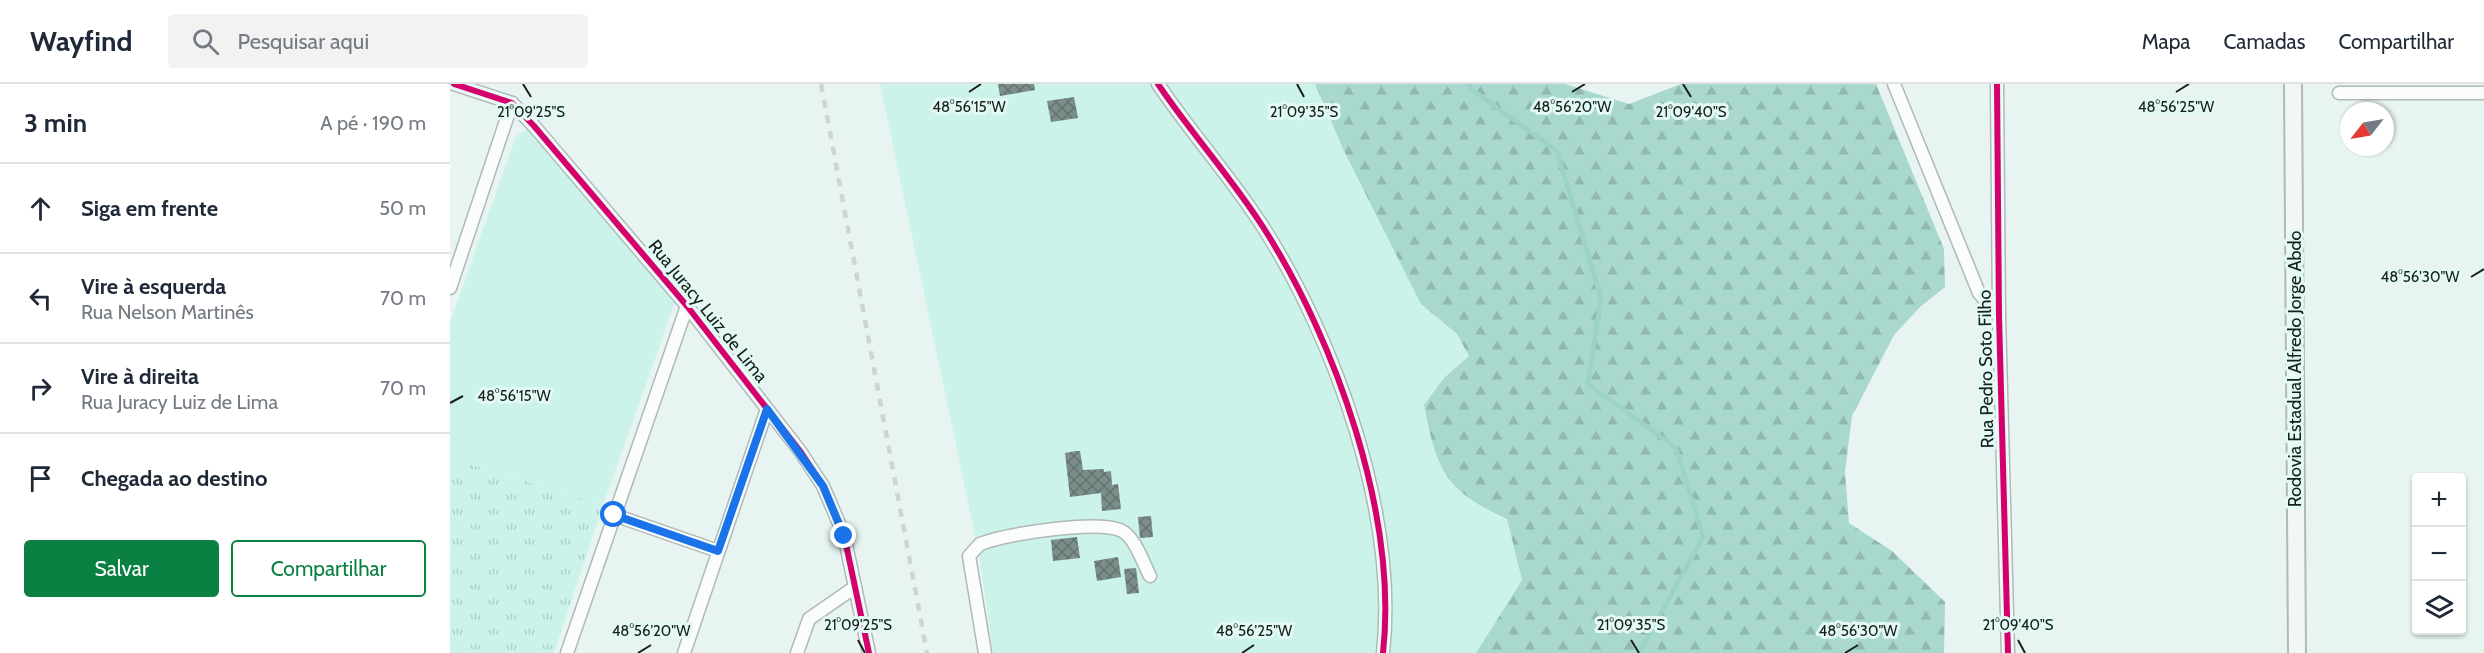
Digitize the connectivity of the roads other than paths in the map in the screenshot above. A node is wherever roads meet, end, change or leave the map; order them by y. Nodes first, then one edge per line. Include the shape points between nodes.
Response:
1 (454, 84) edge
2 (1158, 84) edge
3 (1894, 84) edge
4 (1997, 84) edge
5 (2293, 84) edge
6 (2339, 93) dead end
7 (2484, 93) edge
8 (512, 103) junction
9 (450, 288) edge
10 (687, 306) junction
11 (1999, 316) junction
12 (767, 409) junction
13 (614, 515) junction
14 (718, 551) junction
15 (1150, 576) dead end
16 (855, 587) junction
17 (2297, 651) edge
18 (567, 653) edge
19 (684, 653) edge
20 (797, 653) edge
21 (869, 653) edge
22 (985, 653) edge
23 (1383, 653) edge
24 (2008, 653) edge

1 - 8 street
2 - 23 street via 1263,227 1322,337 1356,424 1383,554
3 - 11 street via 1979,293
4 - 11 street, Rua Pedro Soto Filho
5 - 17 main road, Rodovia Estadual Alfredo Jorge Abdo
6 - 7 street
8 - 9 street
8 - 10 street, Rua Juracy Luiz de Lima
10 - 12 street, Rua Juracy Luiz de Lima
10 - 13 street
11 - 24 street, Rua Pedro Soto Filho
12 - 14 street
12 - 16 street, Rua Juracy Luiz de Lima via 823,486 844,536
13 - 14 street
13 - 18 street
14 - 19 street
15 - 22 street via 1128,536 1120,530 1083,526 980,544 969,556
16 - 20 street via 809,619
16 - 21 street, Rua Juracy Luiz de Lima

